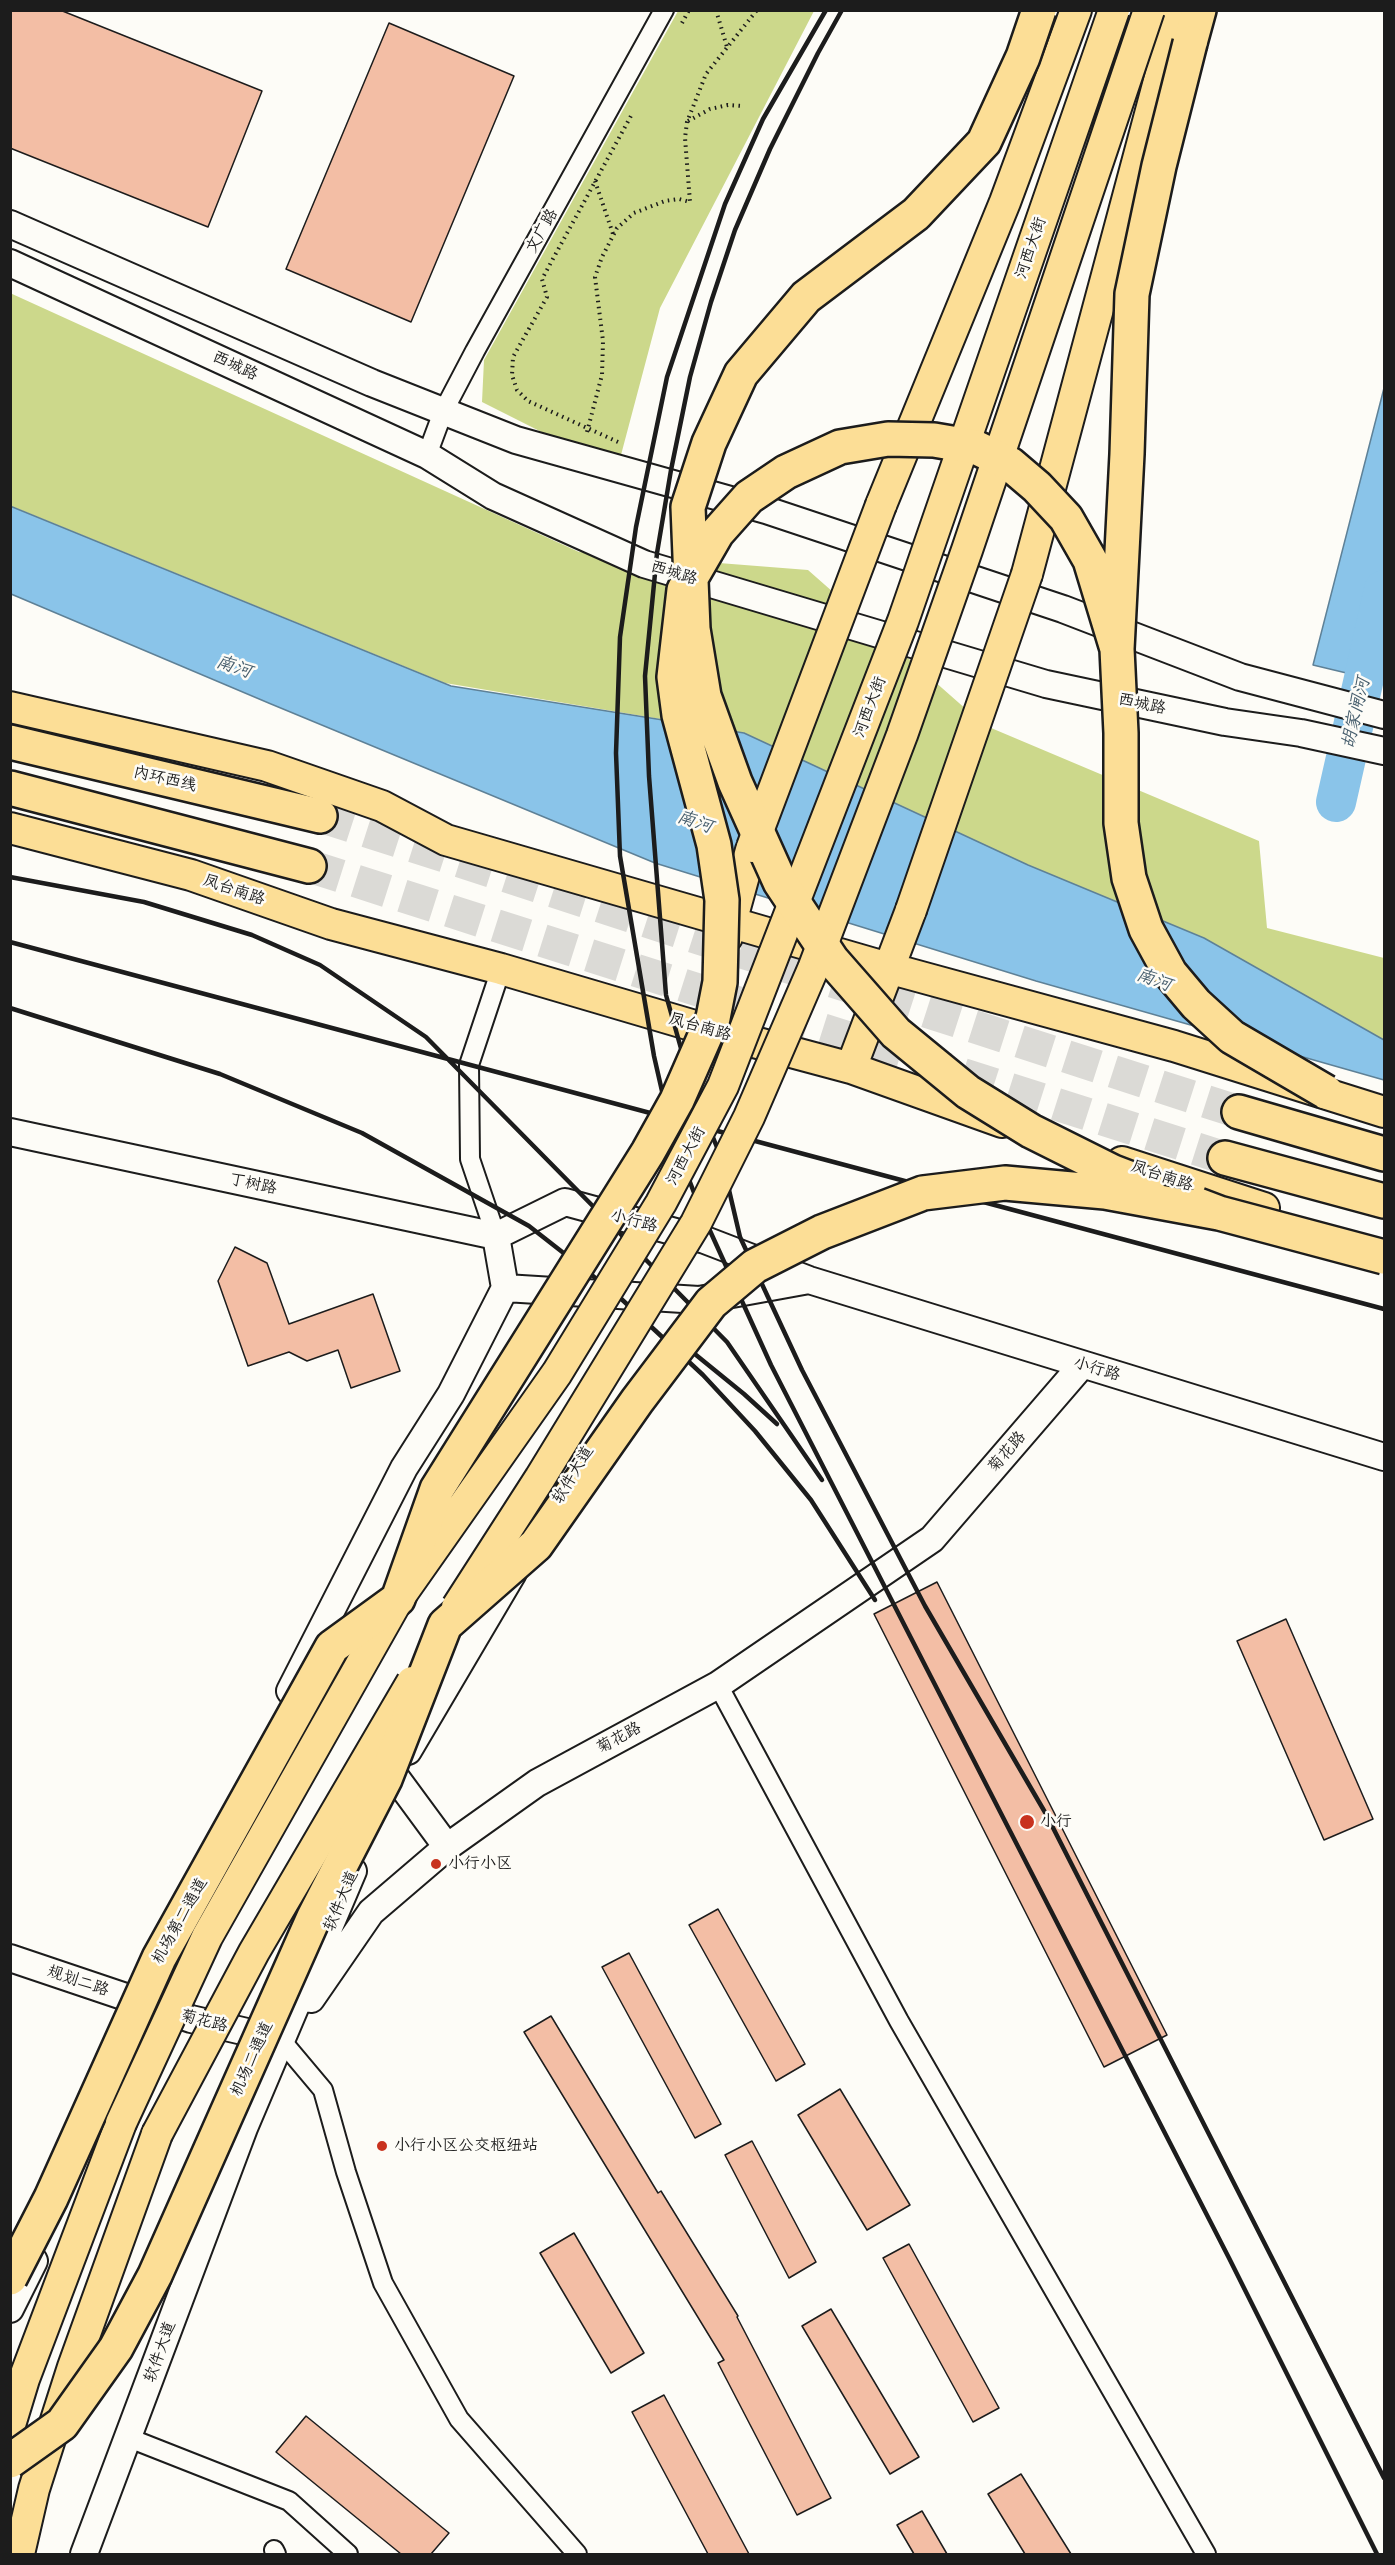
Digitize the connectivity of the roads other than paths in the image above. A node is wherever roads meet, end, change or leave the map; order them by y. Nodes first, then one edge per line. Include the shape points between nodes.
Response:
1 (664, 10) edge
2 (1040, 10) edge
3 (1076, 10) edge
4 (1114, 10) edge
5 (1149, 10) edge
6 (1178, 10) edge
7 (1199, 10) edge
8 (10, 224) edge
9 (10, 263) edge
10 (443, 412) junction
11 (427, 455) junction
12 (1117, 649) junction
13 (10, 707) edge
14 (1384, 715) edge
15 (10, 742) edge
16 (1384, 751) edge
17 (10, 788) edge
18 (320, 816) tunnel mouth
19 (10, 828) edge
20 (309, 866) tunnel mouth
21 (732, 922) junction
22 (888, 968) junction
23 (501, 969) junction
24 (698, 1027) junction
25 (850, 1068) junction
26 (1326, 1092) junction
27 (1239, 1112) tunnel mouth
28 (1384, 1112) edge
29 (10, 1132) edge
30 (1384, 1154) edge
31 (1225, 1158) tunnel mouth
32 (1384, 1201) edge
33 (1219, 1213) junction
34 (496, 1236) junction
35 (1384, 1240) edge
36 (1384, 1257) edge
37 (809, 1280) junction
38 (505, 1288) junction
39 (699, 1300) junction
40 (1082, 1365) junction
41 (1384, 1457) edge
42 (399, 1599) junction
43 (445, 1625) junction
44 (718, 1685) junction
45 (394, 1775) junction
46 (447, 1847) junction
47 (10, 1958) edge
48 (145, 2005) junction
49 (282, 2040) junction
50 (10, 2278) edge
51 (10, 2309) edge
52 (10, 2425) edge
53 (129, 2438) junction
54 (10, 2461) edge
55 (19, 2554) edge
56 (84, 2554) edge
57 (348, 2554) edge
58 (577, 2554) edge
59 (1206, 2554) edge

1 - 10 street, 文广路
2 - 33 highway, bridge via 984,142 916,214 806,297 741,374 709,443 688,507 693,629 704,696 735,782 780,882 832,960 896,1033 968,1092 1031,1131 1113,1172
3 - 21 main road, bridge via 1005,202 881,505 751,850
4 - 42 main road, 河西大街, bridge via 903,621 723,1086 661,1203 557,1373
5 - 43 main road, 软件大道, bridge via 902,735 813,969 749,1117 696,1223
6 - 22 main road, bridge via 1027,574
7 - 12 highway, bridge via 1159,166 1132,294
8 - 10 street
9 - 11 street, 西城路
10 - 11 street, 文广路
10 - 14 street via 516,440 766,510 1062,609 1240,677
11 - 16 street, 西城路 via 493,496 644,564 1046,684
12 - 26 highway, bridge via 1121,823 1129,878 1146,929 1170,973 1232,1037
12 - 42 highway, bridge via 1090,560 1066,518 1010,464 975,447 934,440 888,439 840,447 786,472 749,497 717,533 684,591 674,677 679,715 714,845 722,900 720,982 713,1018 677,1100 648,1152 436,1489
13 - 21 main road via 267,766 382,806 446,840
15 - 18 highway, 内环西线
17 - 20 highway
19 - 23 main road, 凤台南路 via 191,875 331,924
21 - 22 main road
21 - 24 main road
22 - 25 main road
22 - 26 main road, bridge
23 - 24 main road, 凤台南路
23 - 34 street via 469,1065 470,1159
24 - 25 main road, 凤台南路
25 - 35 main road, 凤台南路 via 1235,1201
26 - 28 main road
27 - 30 highway
29 - 34 street, 丁树路
31 - 32 highway
33 - 36 highway, bridge
33 - 43 highway, bridge via 1105,1192 1005,1183 923,1193 822,1232 755,1266 711,1303 536,1545
34 - 37 street, 小行路 via 565,1202 705,1240
34 - 38 street
37 - 39 street, 小行路
37 - 40 street, 小行路
38 - 39 street, 小行路
38 - 48 street via 451,1394 404,1468 256,1758
39 - 45 street, 软件大道 via 623,1394
40 - 41 street, 小行路
40 - 44 street, 菊花路 via 932,1539
42 - 50 highway, 机场第二通道, bridge via 332,1647 159,1958 51,2198
42 - 52 main road, bridge via 207,1937 121,2123
43 - 54 highway, 机场二通道, bridge via 385,1779 314,1917 155,2275 116,2349 62,2424
43 - 55 main road, 软件大道, bridge via 254,1952 157,2134 73,2367 34,2489
44 - 46 street, 菊花路 via 537,1783
44 - 59 street via 899,2021
45 - 46 street
45 - 49 street, 软件大道
46 - 49 street, 菊花路 via 371,1912
47 - 48 street, 规划二路
48 - 49 street, 菊花路
48 - 51 street via 43,2243
49 - 53 street, 软件大道 via 244,2128
49 - 58 street via 323,2090 383,2283 459,2419
53 - 56 street, 软件大道
53 - 57 street via 289,2501

